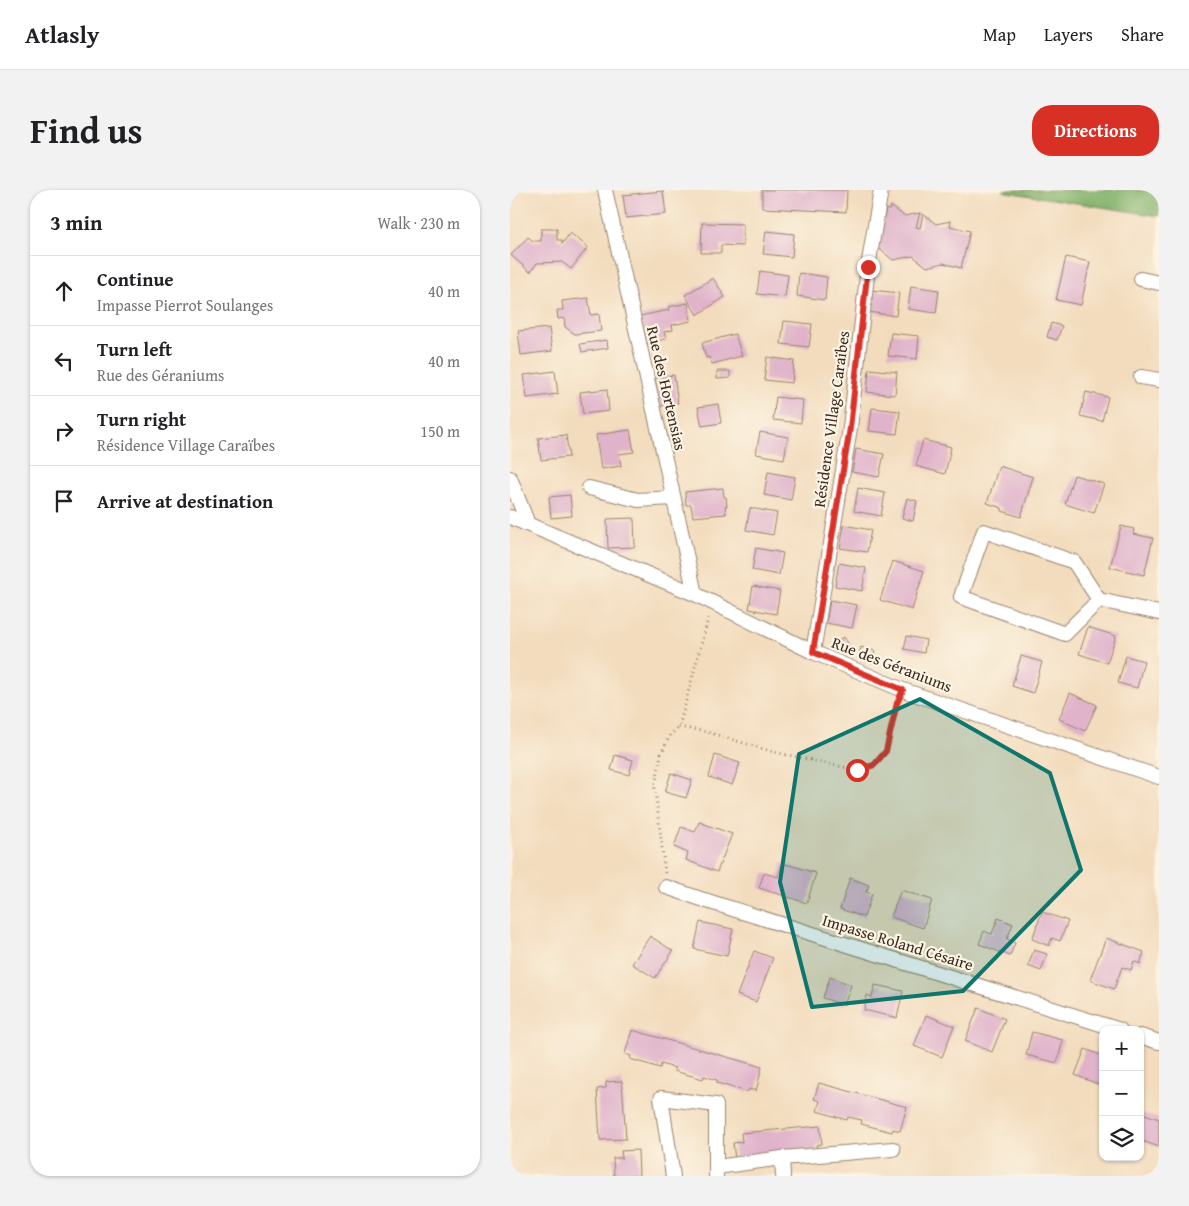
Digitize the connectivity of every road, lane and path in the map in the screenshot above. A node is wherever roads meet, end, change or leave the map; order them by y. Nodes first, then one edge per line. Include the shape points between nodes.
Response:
1 (605, 190) edge
2 (881, 190) edge
3 (1141, 279) dead end
4 (1159, 283) edge
5 (1140, 377) dead end
6 (1159, 380) edge
7 (510, 478) edge
8 (589, 488) dead end
9 (673, 498) junction
10 (510, 517) edge
11 (528, 524) junction
12 (695, 594) junction
13 (1099, 600) junction
14 (713, 603) junction
15 (1159, 613) edge
16 (813, 652) junction
17 (903, 690) junction
18 (679, 727) junction
19 (1159, 777) edge
20 (666, 887) joint
21 (1107, 1026) edge
22 (1144, 1037) edge
23 (1159, 1042) edge
24 (893, 1149) dead end
25 (782, 1158) junction
26 (716, 1172) edge
27 (673, 1176) edge
28 (783, 1176) edge

1 - 9 street, Rue des Hortensias
2 - 16 street, Résidence Village Caraïbes via 868,267 850,428
3 - 4 street
5 - 6 street
7 - 11 street
8 - 9 street via 638,500
9 - 12 street, Rue des Hortensias
10 - 11 street, Rue des Géraniums
11 - 12 street, Rue des Géraniums
12 - 14 street, Rue des Géraniums
13 - 13 street via 1074,562 984,531 961,597 1065,634
13 - 15 street
14 - 16 street, Rue des Géraniums
14 - 18 path
16 - 17 street, Rue des Géraniums
17 - 18 path via 886,751 874,765 857,770
17 - 19 street, Rue des Géraniums
18 - 20 path via 670,735 661,754 655,788
20 - 21 street, Impasse Roland Césaire
22 - 23 street
24 - 25 street
25 - 26 street
25 - 28 street
26 - 27 street via 716,1105 661,1098

